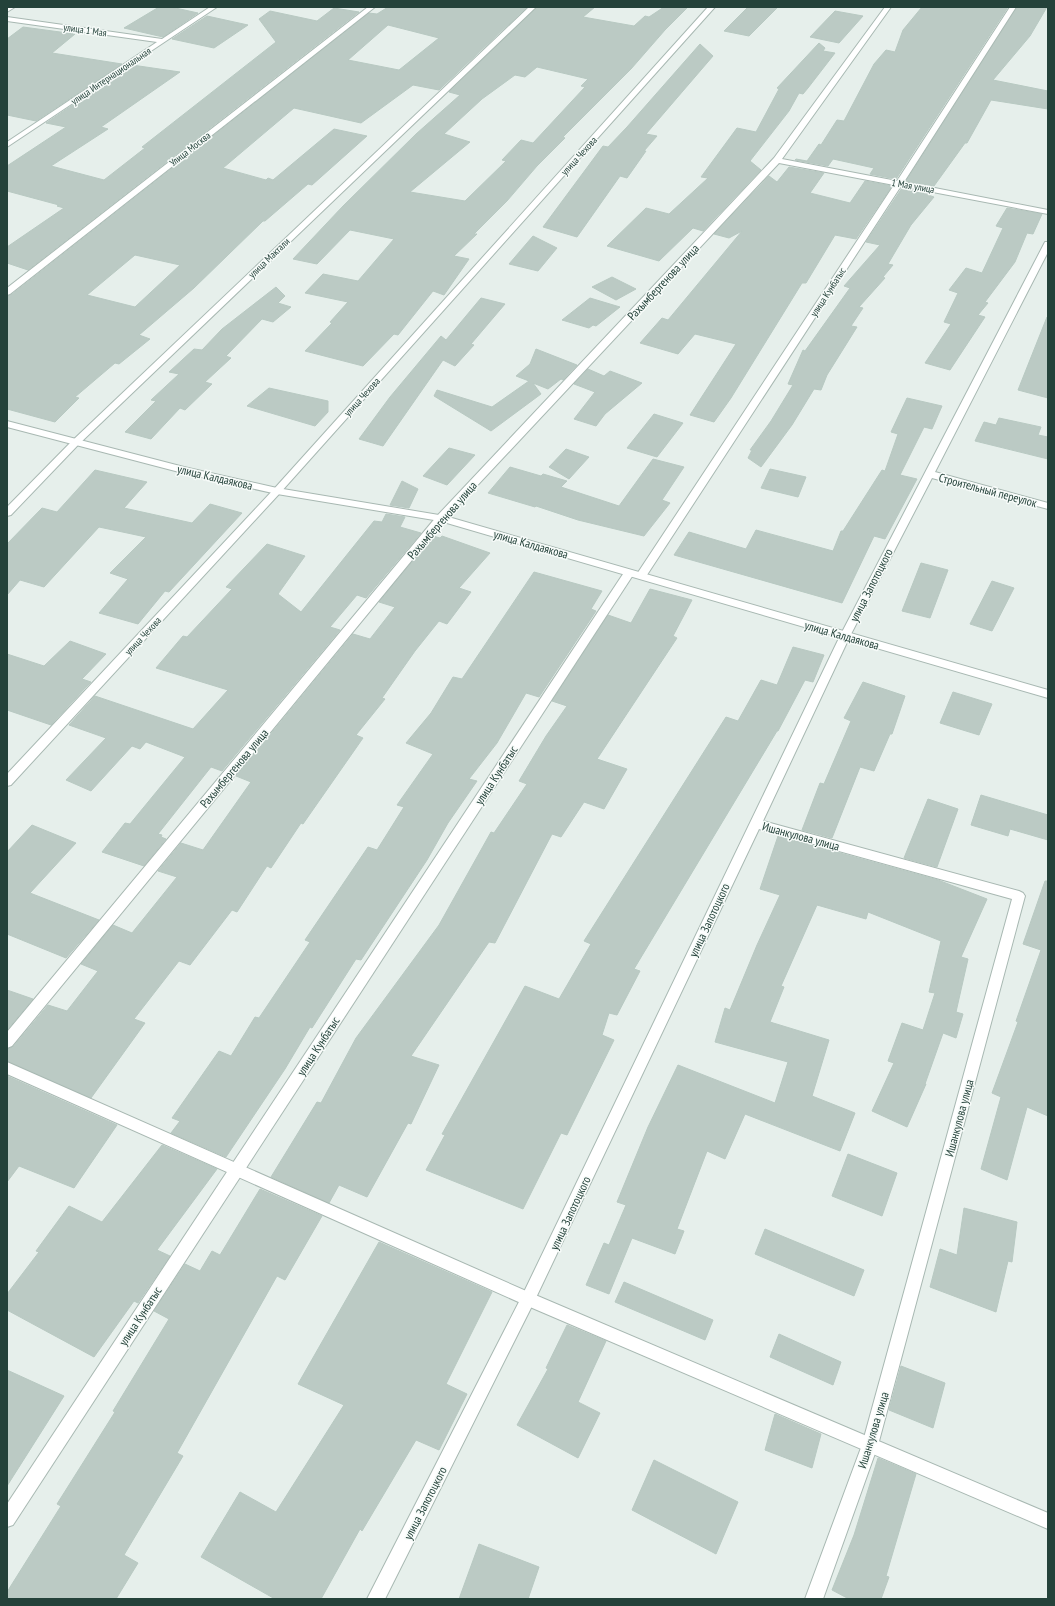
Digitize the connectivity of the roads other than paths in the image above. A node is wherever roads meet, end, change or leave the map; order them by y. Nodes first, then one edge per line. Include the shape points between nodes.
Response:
1 (12, 7) edge
2 (214, 7) edge
3 (372, 7) edge
4 (533, 7) edge
5 (712, 7) edge
6 (888, 7) edge
7 (1013, 7) edge
8 (7, 10) edge
9 (7, 19) edge
10 (163, 41) junction
11 (7, 145) edge
12 (777, 160) junction
13 (899, 183) junction
14 (1048, 212) edge
15 (1048, 244) edge
16 (7, 292) edge
17 (7, 424) edge
18 (75, 443) junction
19 (929, 474) junction
20 (277, 491) junction
21 (1048, 506) edge
22 (7, 513) edge
23 (441, 518) junction
24 (635, 574) junction
25 (845, 636) junction
26 (1048, 694) edge
27 (7, 782) edge
28 (755, 823) junction
29 (7, 1042) edge
30 (7, 1068) edge
31 (236, 1170) junction
32 (528, 1300) junction
33 (870, 1445) junction
34 (7, 1519) edge
35 (1048, 1521) edge
36 (376, 1599) edge
37 (814, 1599) edge

1 - 8 street
2 - 10 street, улица Интернациональная
3 - 16 street, Улица Москва
4 - 18 street, улица Мактали
5 - 20 street, улица Чехова
6 - 12 street, Рахымбергенова улица
7 - 13 street, улица Кунбатыс
9 - 10 street, улица 1 Мая
10 - 11 street, улица Интернациональная
12 - 13 street, 1 Мая улица
12 - 23 street, Рахымбергенова улица
13 - 14 street, 1 Мая улица
13 - 24 street, улица Кунбатыс
15 - 19 street, улица Запотоцкого
17 - 18 street, улица Калдаякова
18 - 20 street, улица Калдаякова
18 - 22 street, улица Мактали
19 - 21 street, Строительный переулок
19 - 25 street, улица Запотоцкого
20 - 23 street, улица Калдаякова
20 - 27 street, улица Чехова
23 - 24 street, улица Калдаякова
23 - 29 street, Рахымбергенова улица
24 - 25 street, улица Калдаякова
24 - 31 street, улица Кунбатыс
25 - 26 street, улица Калдаякова
25 - 28 street, улица Запотоцкого
28 - 32 street, улица Запотоцкого
28 - 33 street, Ишанкулова улица via 1019,896
30 - 31 street
31 - 32 street
31 - 34 street, улица Кунбатыс
32 - 33 street
32 - 36 street, улица Запотоцкого
33 - 35 street
33 - 37 street, Ишанкулова улица

